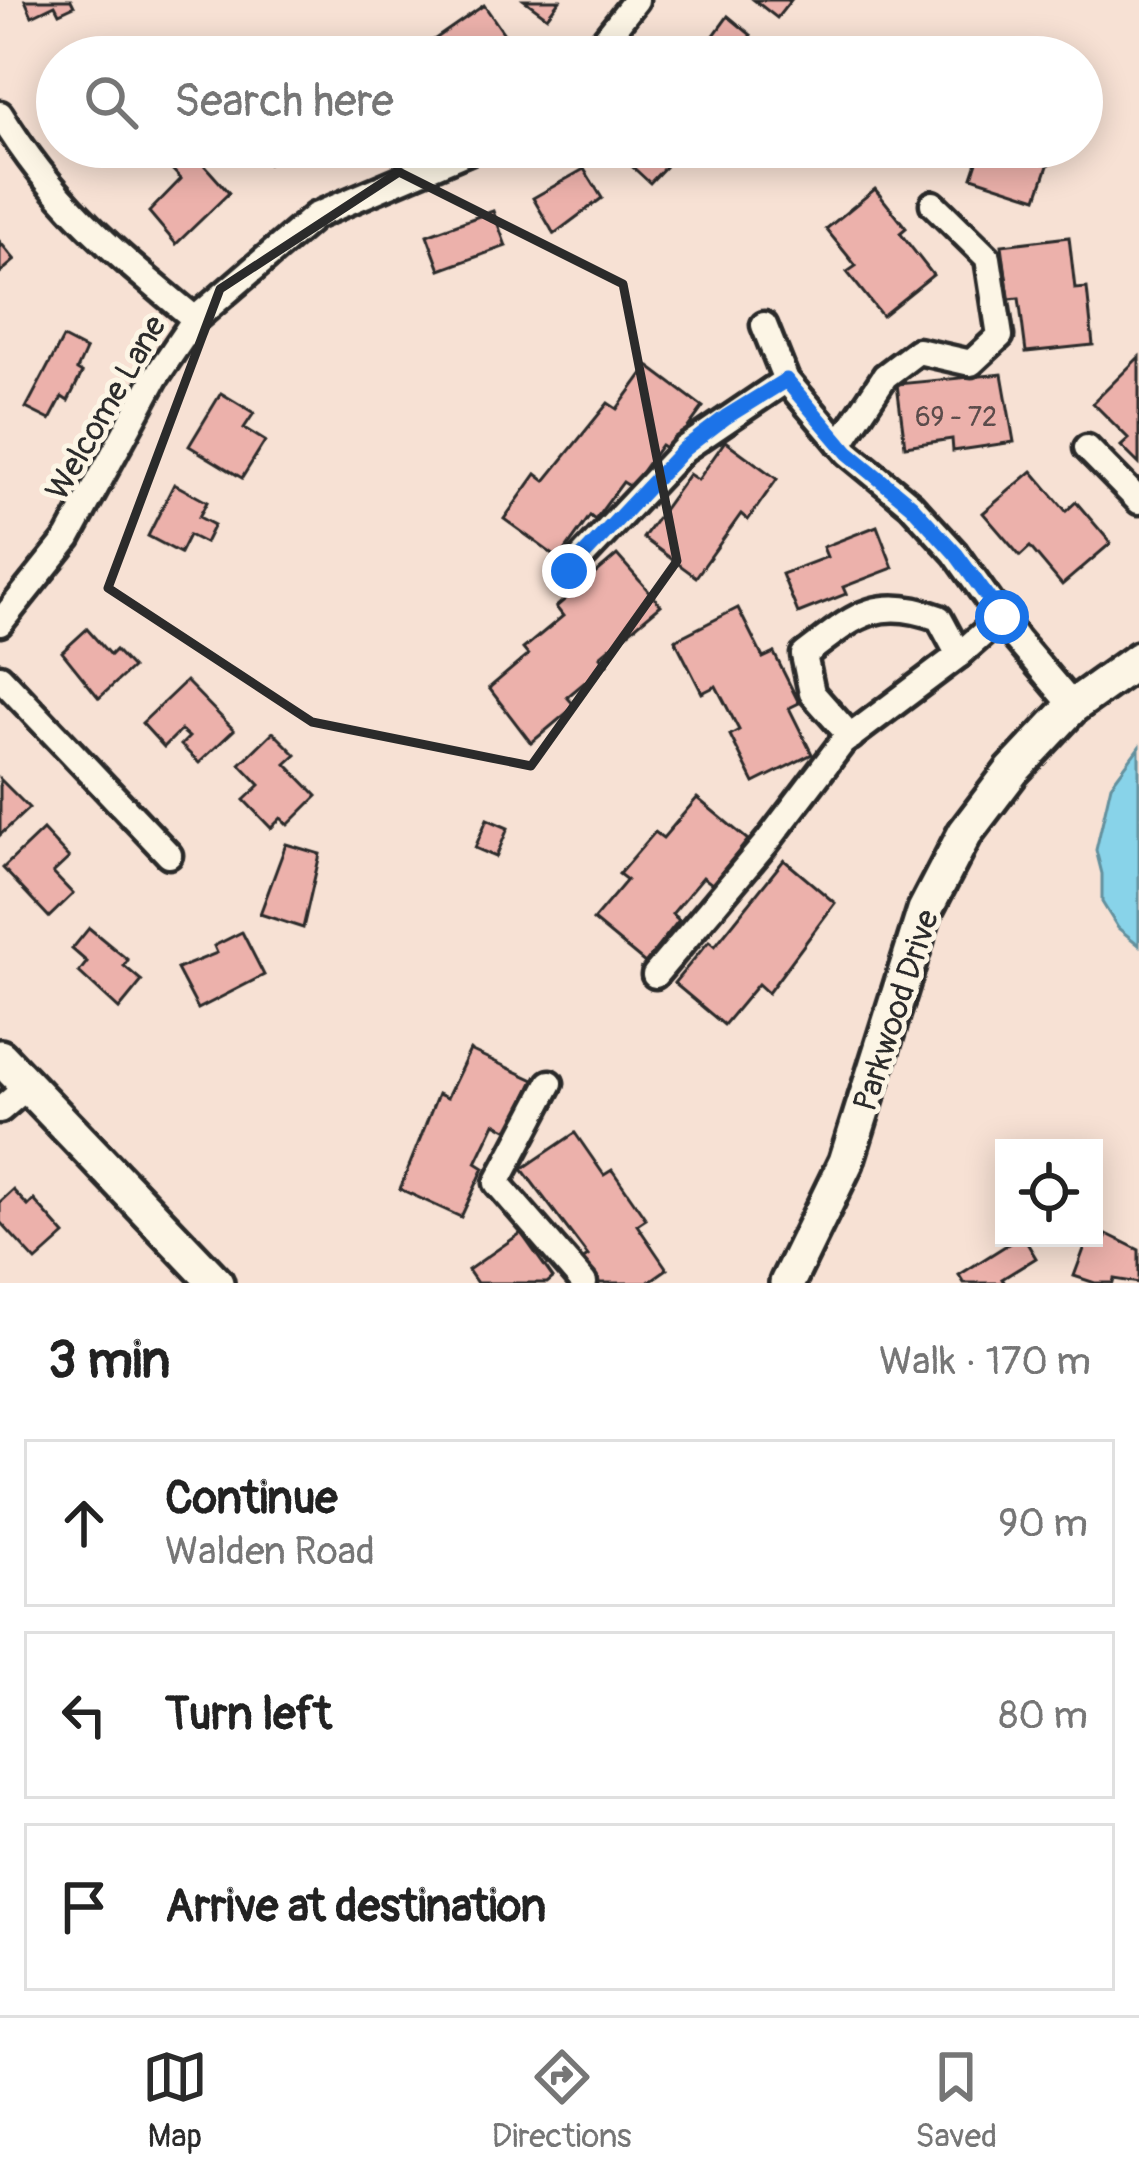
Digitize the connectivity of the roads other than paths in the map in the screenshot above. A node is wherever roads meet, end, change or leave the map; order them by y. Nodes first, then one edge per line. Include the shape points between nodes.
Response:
1 (636, 0) edge
2 (608, 36) edge
3 (0, 113) edge
4 (428, 168) edge
5 (933, 204) dead end
6 (195, 319) junction
7 (764, 325) dead end
8 (786, 380) junction
9 (840, 444) junction
10 (1087, 448) dead end
11 (1139, 501) edge
12 (569, 571) dead end
13 (1002, 617) junction
14 (0, 623) edge
15 (959, 655) junction
16 (1139, 659) edge
17 (0, 677) edge
18 (1073, 706) junction
19 (851, 737) junction
20 (169, 855) dead end
21 (655, 975) dead end
22 (0, 1057) edge
23 (550, 1083) dead end
24 (28, 1086) junction
25 (0, 1110) edge
26 (216, 1283) edge
27 (584, 1283) edge
28 (787, 1283) edge

1 - 2 street
3 - 6 street via 33,167 90,232
4 - 6 street, Welcome Lane via 315,215
5 - 9 street via 988,258 1000,336 971,363 918,351 885,376
6 - 14 street, Welcome Lane via 68,538
7 - 8 street
8 - 9 street
8 - 12 street via 684,449
9 - 13 street via 911,505
10 - 11 street
13 - 15 street
13 - 18 street
15 - 19 street
15 - 19 street via 939,618 913,608 875,607 848,621 804,656 812,693
16 - 18 street, Parkwood Drive
17 - 20 street
18 - 28 street, Parkwood Drive via 965,833 925,910 846,1162
19 - 21 street
22 - 24 street
23 - 27 street via 497,1183
24 - 25 street
24 - 26 street

